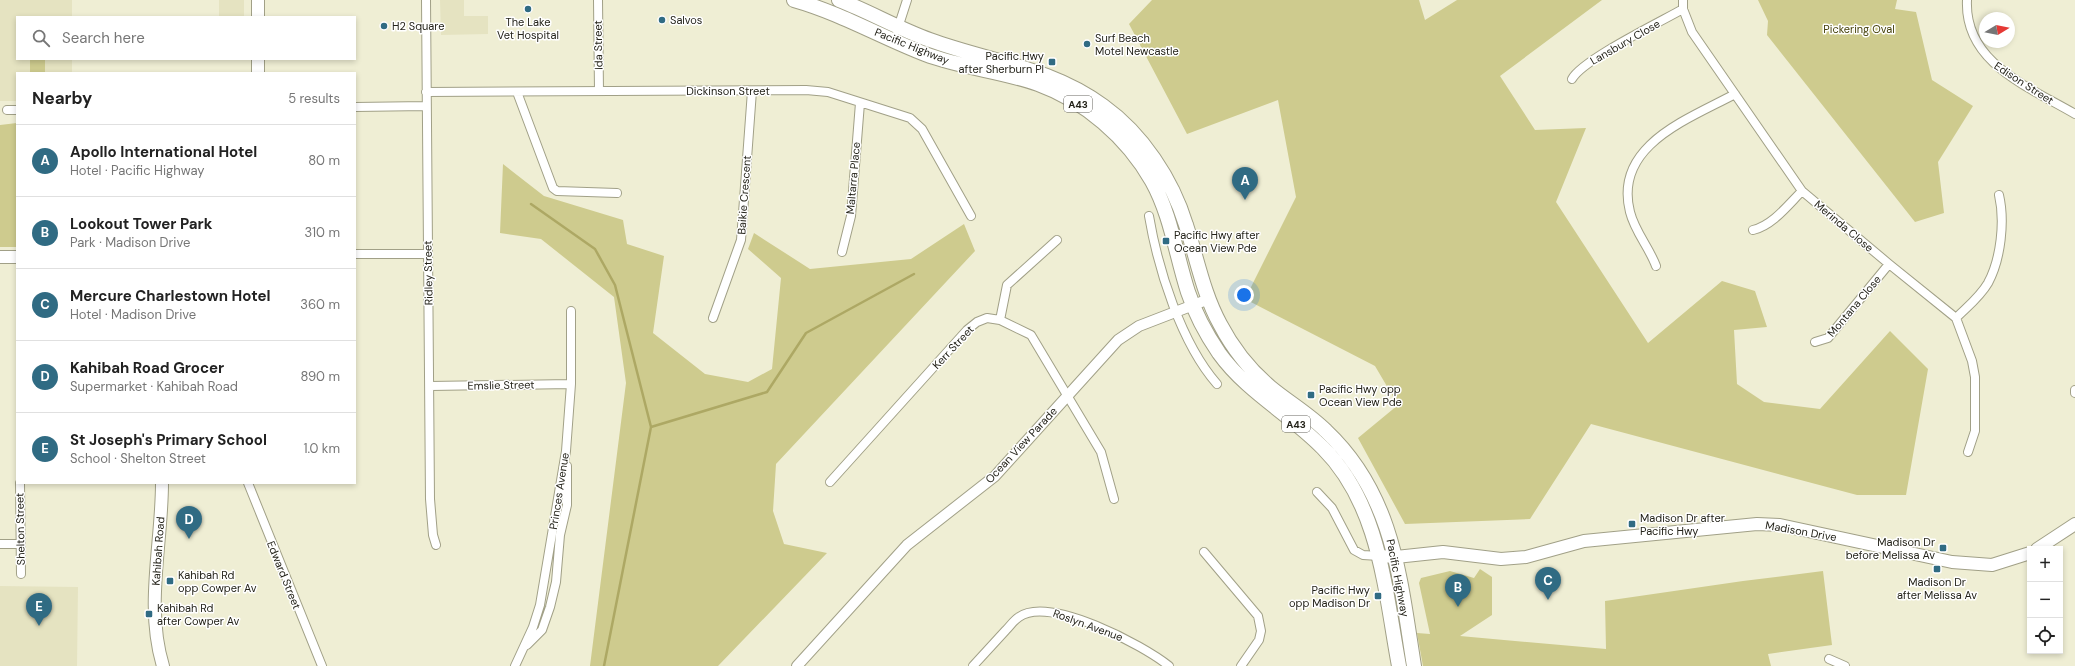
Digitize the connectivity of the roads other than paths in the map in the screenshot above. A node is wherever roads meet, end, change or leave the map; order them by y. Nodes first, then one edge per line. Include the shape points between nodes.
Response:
1 (258, 0) edge
2 (426, 0) edge
3 (598, 0) edge
4 (794, 0) edge
5 (839, 0) edge
6 (907, 0) edge
7 (1683, 0) edge
8 (1967, 0) edge
9 (1683, 9) junction
10 (258, 16) edge
11 (898, 26) junction
12 (894, 41) junction
13 (258, 60) edge
14 (258, 72) edge
15 (1572, 79) dead end
16 (599, 91) junction
17 (752, 91) junction
18 (426, 92) junction
19 (517, 92) junction
20 (1735, 94) junction
21 (860, 103) junction
22 (426, 106) junction
23 (356, 107) edge
24 (7, 110) dead end
25 (16, 110) edge
26 (2075, 114) edge
27 (1802, 191) junction
28 (617, 193) dead end
29 (1999, 195) dead end
30 (971, 216) dead end
31 (1149, 216) dead end
32 (1753, 230) dead end
33 (1057, 240) dead end
34 (842, 252) dead end
35 (356, 254) edge
36 (427, 254) junction
37 (0, 257) edge
38 (16, 257) edge
39 (1889, 264) junction
40 (1656, 266) dead end
41 (1209, 299) junction
42 (1193, 305) junction
43 (571, 311) dead end
44 (1176, 312) junction
45 (713, 318) dead end
46 (1956, 318) junction
47 (1000, 320) junction
48 (1815, 342) dead end
49 (571, 384) junction
50 (1217, 384) dead end
51 (430, 386) junction
52 (1067, 396) junction
53 (1968, 452) dead end
54 (830, 482) dead end
55 (20, 484) edge
56 (162, 484) edge
57 (248, 484) edge
58 (1317, 492) dead end
59 (1114, 499) dead end
60 (2075, 524) edge
61 (0, 544) edge
62 (20, 544) junction
63 (436, 545) dead end
64 (2042, 546) edge
65 (1204, 552) dead end
66 (2027, 554) edge
67 (1379, 556) junction
68 (1396, 557) junction
69 (21, 574) dead end
70 (1829, 659) dead end
71 (164, 666) edge
72 (322, 666) edge
73 (515, 666) edge
74 (797, 666) edge
75 (973, 666) edge
76 (1169, 666) edge
77 (1241, 666) edge
78 (1399, 666) edge
79 (1414, 666) edge
80 (1845, 666) edge

1 - 10 main road
2 - 18 street, Ridley Street
3 - 16 street, Ida Street
4 - 12 highway, Pacific Highway / A43 via 853,21
5 - 11 highway, Pacific Highway / A43
6 - 11 street
7 - 9 street, Merinda Close
8 - 26 street, Edison Street via 1971,33 1984,54 2002,71
9 - 15 street, Lansbury Close via 1591,61 1576,72
9 - 20 street, Merinda Close via 1692,32
11 - 12 street
11 - 41 highway, Pacific Highway / A43 via 930,40 1061,81 1102,105 1122,122 1151,155 1177,198
12 - 42 highway, Pacific Highway / A43 via 958,64 1038,84 1080,105 1115,133 1151,180 1160,198
13 - 14 main road
16 - 17 street, Dickinson Street
16 - 19 street, Dickinson Street
17 - 21 street, Dickinson Street via 828,92
17 - 45 street, Baikie Crescent via 741,240
18 - 19 street, Dickinson Street
18 - 22 street, Ridley Street
19 - 28 street via 553,188 557,191
20 - 27 street, Merinda Close
20 - 40 street via 1662,133 1647,146 1635,163 1630,175 1630,211 1638,234
21 - 30 street, Dickinson Street via 916,122
21 - 34 street, Maltarra Place via 851,216
22 - 23 street
22 - 36 street, Ridley Street
24 - 25 street
27 - 32 street via 1775,218
27 - 39 street, Merinda Close
29 - 46 street via 2002,207 2001,232 1993,271 1981,293
31 - 44 street via 1159,262
33 - 47 street via 1007,285
35 - 36 street
36 - 51 street, Ridley Street
37 - 38 main road
39 - 46 street, Merinda Close
39 - 48 street, Montana Close via 1828,338
41 - 42 street, Ocean View Parade
41 - 68 highway, Pacific Highway / A43 via 1219,323 1247,363 1269,386 1328,432 1355,465 1382,514
42 - 44 street, Ocean View Parade
42 - 67 highway, Pacific Highway / A43 via 1205,330 1233,370 1251,389 1309,434 1340,467 1361,504
43 - 49 street, Princes Avenue
44 - 50 street via 1200,361
44 - 52 street, Ocean View Parade via 1128,332
46 - 53 street via 1972,361 1975,377 1975,432
47 - 52 street, Kerr Street via 1031,335
47 - 54 street, Kerr Street via 988,318 967,330
49 - 51 street, Emslie Street
49 - 73 street, Princes Avenue via 566,452 540,606
51 - 63 street, Ridley Street via 430,499
52 - 59 street, Kerr Street via 1101,452
52 - 74 street, Ocean View Parade via 995,476 907,545
55 - 62 street, Shelton Street
56 - 71 main road, Kahibah Road via 154,616
57 - 72 street, Edward Street
58 - 67 street via 1332,508 1354,550 1363,555
60 - 64 main road
61 - 62 street
62 - 69 street, Shelton Street
65 - 77 street via 1258,616 1261,631 1259,640
66 - 68 main road, Madison Drive via 1992,565 1952,562 1780,525 1757,524 1584,541 1526,557 1501,559 1443,552
67 - 68 main road, Madison Drive
67 - 78 highway, Pacific Highway / A43
68 - 79 highway, Pacific Highway / A43
70 - 80 street
75 - 76 street, Roslyn Avenue via 1019,617 1043,610 1067,615 1131,641

